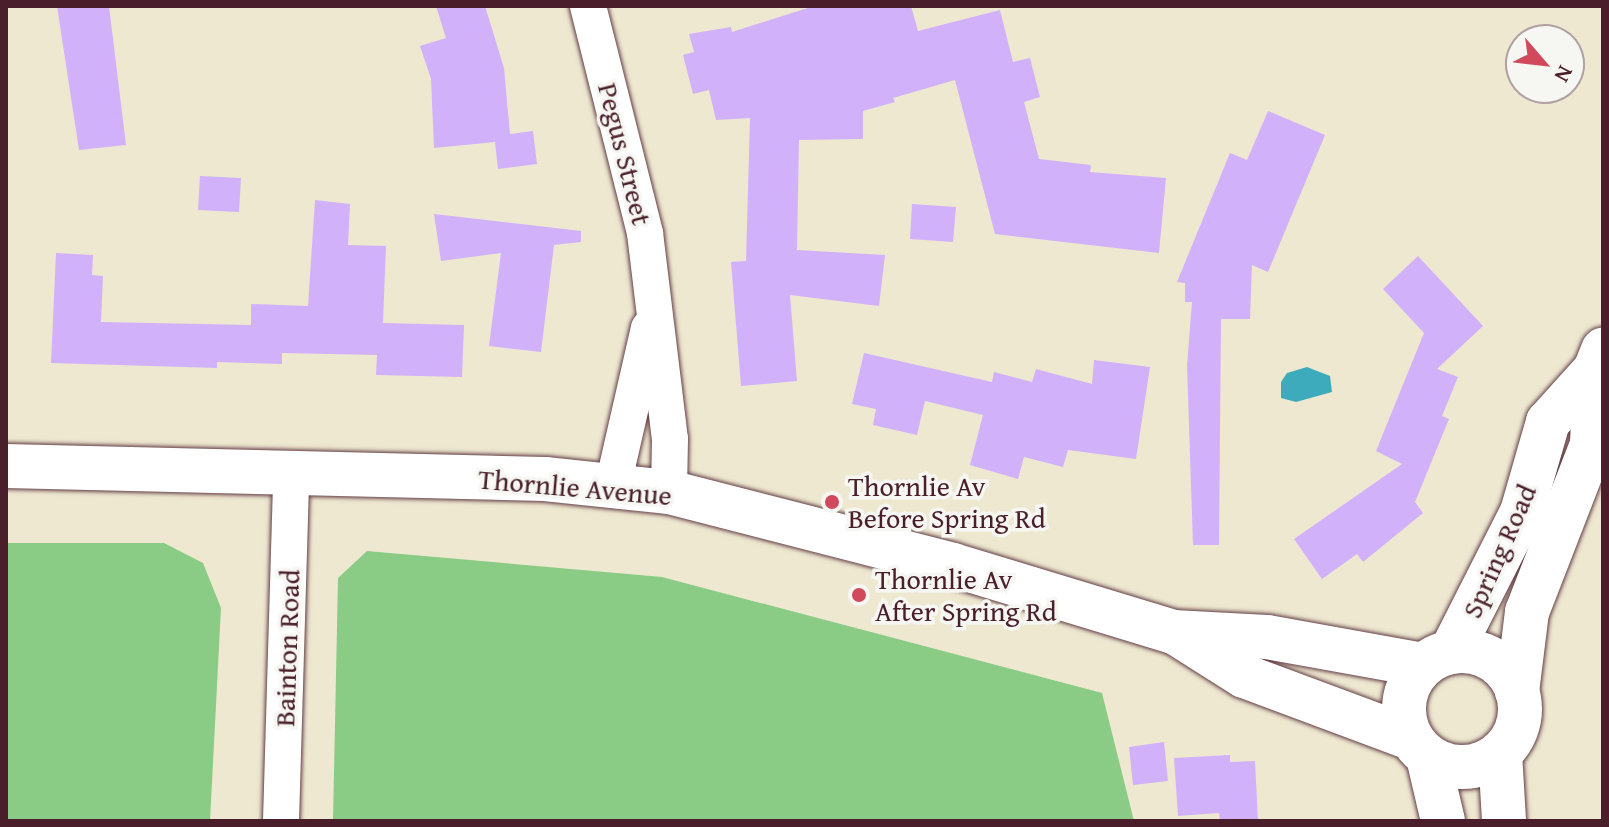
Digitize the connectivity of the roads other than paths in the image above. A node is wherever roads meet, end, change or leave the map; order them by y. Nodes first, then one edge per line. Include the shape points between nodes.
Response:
1 (588, 6) edge
2 (655, 303) junction
3 (1599, 360) edge
4 (6, 466) edge
5 (291, 475) junction
6 (613, 485) junction
7 (669, 492) junction
8 (1173, 632) junction
9 (1437, 658) junction
10 (1517, 692) junction
11 (1419, 747) junction
12 (1500, 753) junction
13 (281, 821) edge
14 (1443, 821) edge
15 (1504, 821) edge

1 - 2 street, Pegus Street via 645,233
2 - 6 street, Pegus Street
2 - 7 street, Pegus Street via 670,439
3 - 9 main road, Spring Road via 1548,422 1522,512
3 - 10 main road, Spring Road via 1592,444 1527,612
4 - 5 main road, Thornlie Avenue
5 - 6 main road, Thornlie Avenue
5 - 13 street, Bainton Road
6 - 7 main road, Thornlie Avenue
7 - 8 main road, Thornlie Avenue via 953,565
8 - 9 main road, Thornlie Avenue via 1267,637
8 - 11 main road, Thornlie Avenue via 1244,676
9 - 10 main road, Spring Road via 1468,651 1499,664
9 - 11 main road, Spring Road via 1404,699
10 - 12 main road, Spring Road via 1518,725
11 - 12 main road via 1465,767
11 - 14 main road, Spring Road
12 - 15 main road

